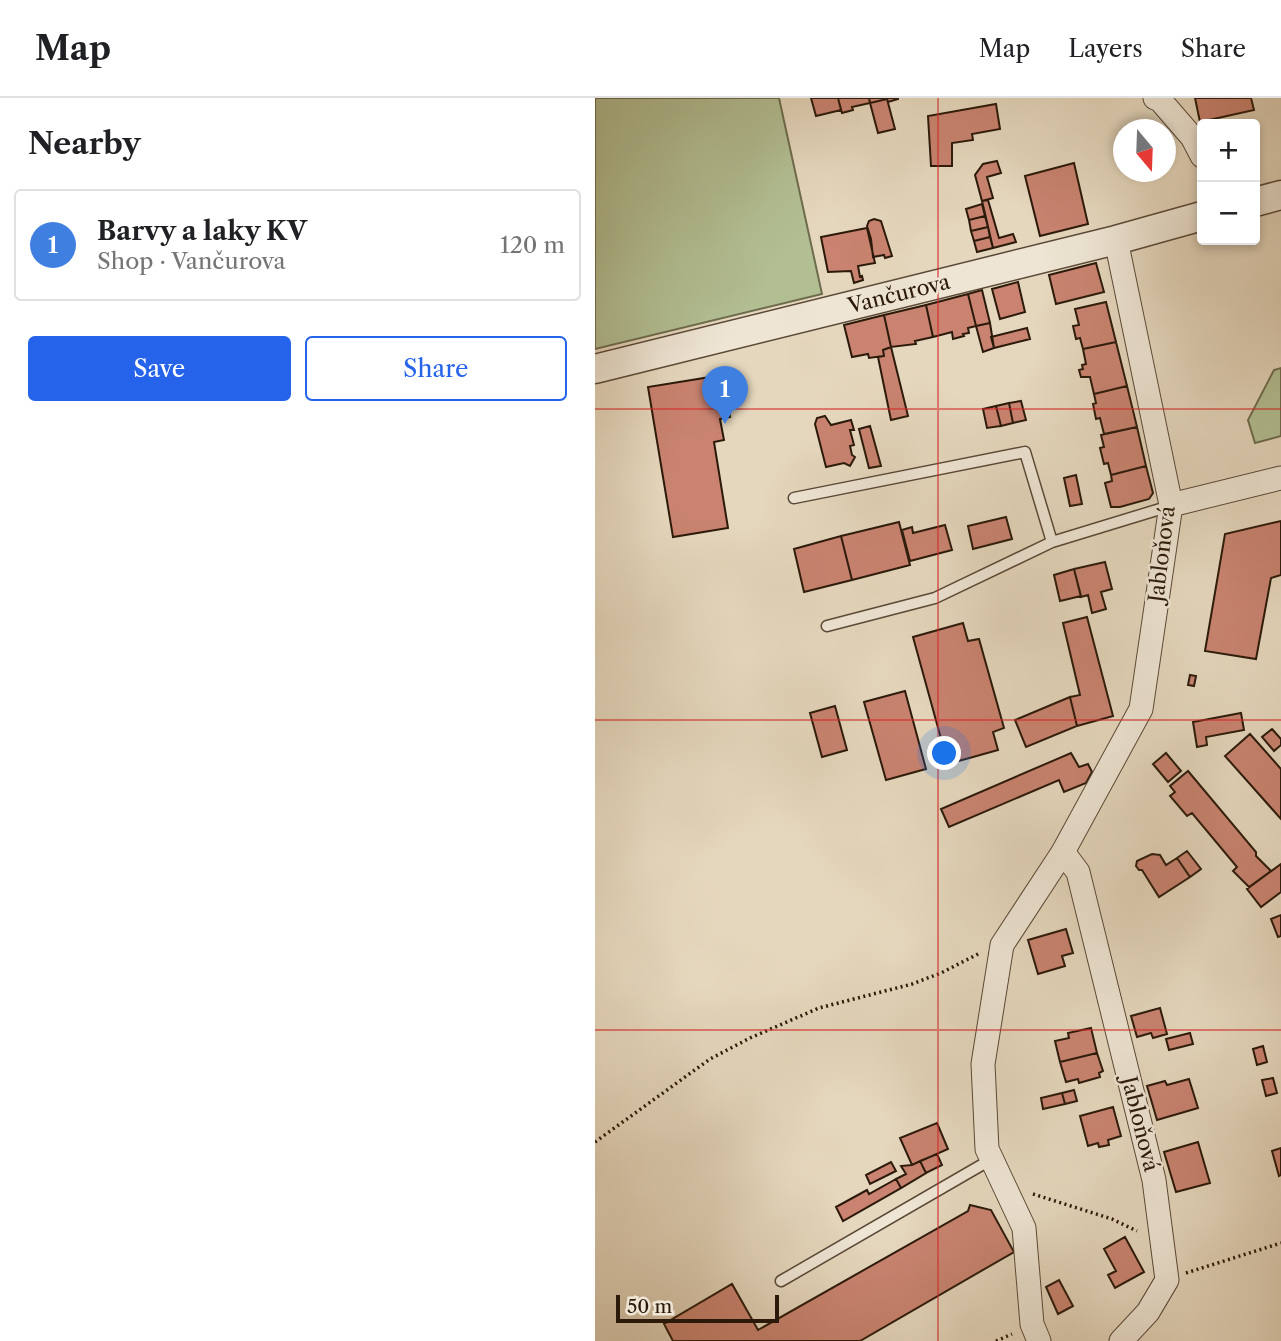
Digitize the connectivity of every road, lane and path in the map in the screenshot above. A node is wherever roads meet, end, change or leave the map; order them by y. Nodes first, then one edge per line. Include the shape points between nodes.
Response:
1 (1155, 98) edge
2 (1197, 146) edge
3 (1281, 195) edge
4 (1260, 201) edge
5 (1197, 217) edge
6 (1116, 240) junction
7 (595, 369) edge
8 (1281, 478) edge
9 (794, 498) dead end
10 (1171, 505) junction
11 (1052, 542) junction
12 (827, 626) dead end
13 (1063, 852) junction
14 (1002, 945) junction
15 (595, 1142) edge
16 (992, 1159) junction
17 (1004, 1185) junction
18 (1281, 1243) edge
19 (1162, 1244) junction
20 (1167, 1280) junction
21 (781, 1281) dead end
22 (1039, 1341) edge
23 (1121, 1341) edge

1 - 2 street
3 - 4 street
5 - 6 street, Vančurova
6 - 7 street, Vančurova
6 - 10 street, Jabloňová
8 - 10 street
9 - 11 lane via 1025,453
10 - 11 lane
10 - 13 street, Jabloňová via 1141,709
11 - 12 lane via 935,598
13 - 14 street, Jabloňová
13 - 19 street, Jabloňová via 1077,872 1154,1180
14 - 15 path via 912,984 819,1008 750,1038 710,1059
14 - 16 street, Jabloňová via 983,1064 987,1149
16 - 17 street, Jabloňová
16 - 21 lane
17 - 19 path via 1112,1219
17 - 22 street, Jabloňová via 1024,1228 1033,1324
18 - 20 path
19 - 20 street, Jabloňová
20 - 23 street via 1148,1312

